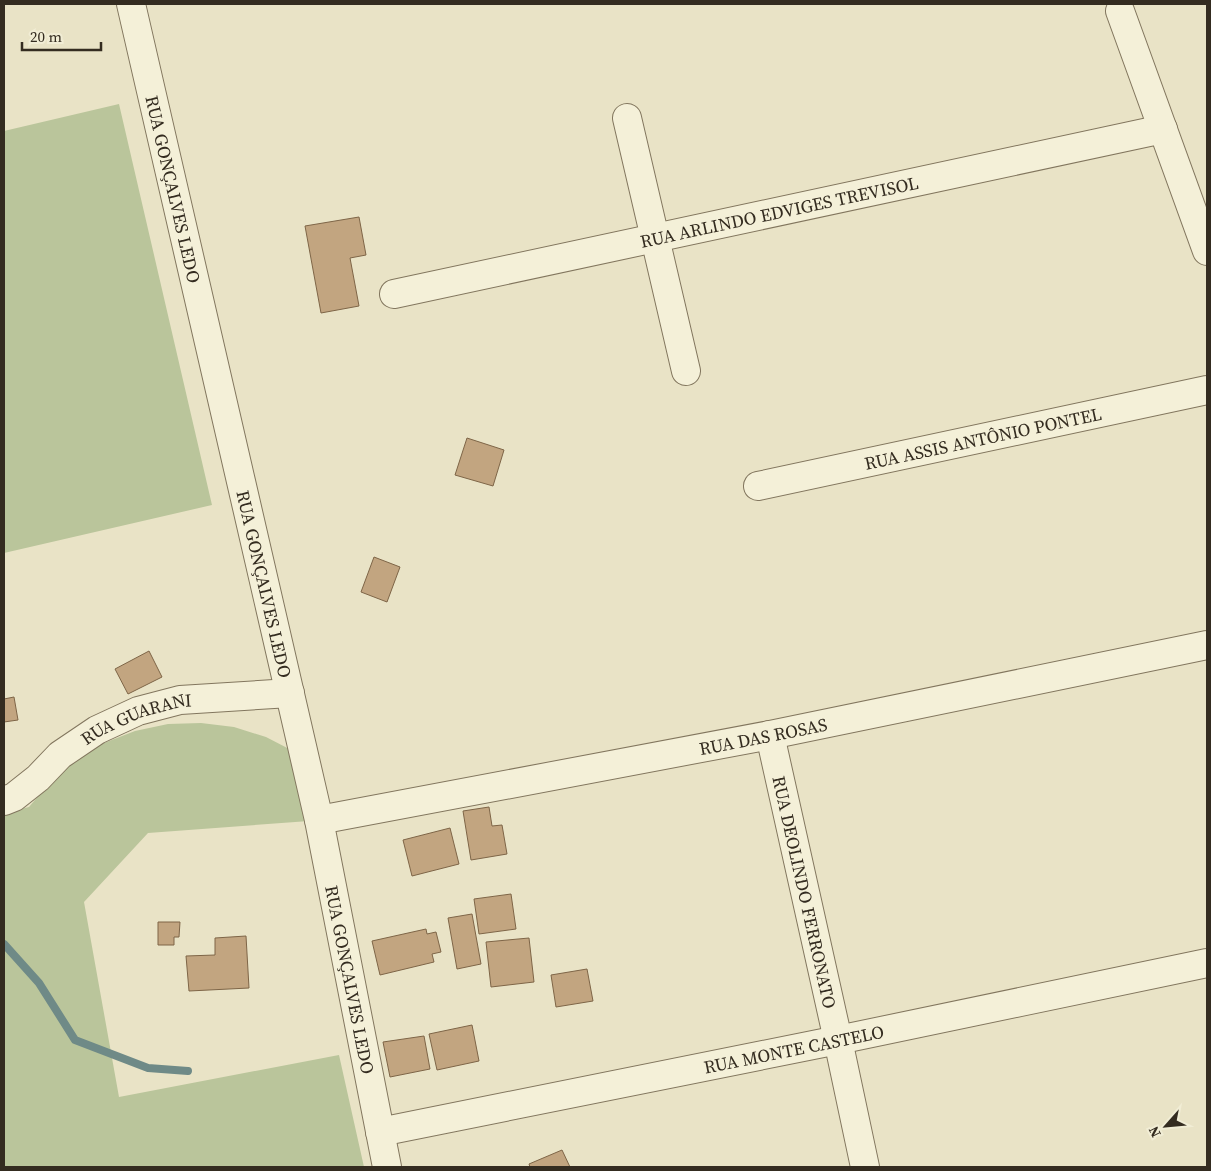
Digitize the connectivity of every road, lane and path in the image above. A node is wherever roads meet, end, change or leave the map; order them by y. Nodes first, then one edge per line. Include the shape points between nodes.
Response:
1 (131, 4) edge
2 (1120, 11) dead end
3 (628, 118) dead end
4 (1163, 129) junction
5 (655, 238) junction
6 (1207, 250) edge
7 (394, 294) dead end
8 (686, 371) dead end
9 (1207, 390) edge
10 (758, 486) dead end
11 (1207, 645) edge
12 (290, 693) junction
13 (770, 735) junction
14 (4, 801) edge
15 (319, 820) junction
16 (1207, 964) edge
17 (838, 1040) junction
18 (380, 1132) junction
19 (387, 1167) edge
20 (865, 1167) edge

1 - 12 street, RUA GONÇALVES LEDO
2 - 4 street
3 - 5 street
4 - 5 street, RUA ARLINDO EDVIGES TREVISOL
4 - 6 street
5 - 7 street, RUA ARLINDO EDVIGES TREVISOL
5 - 8 street
9 - 10 street, RUA ASSIS ANTÔNIO PONTEL
11 - 13 street, RUA DAS ROSAS
12 - 14 street, RUA GUARANI via 180,700 138,711 97,730 60,755 38,778
12 - 15 street, RUA GONÇALVES LEDO
13 - 15 street, RUA DAS ROSAS
13 - 17 street, RUA DEOLINDO FERRONATO
15 - 18 street, RUA GONÇALVES LEDO
16 - 17 street, RUA MONTE CASTELO
17 - 18 street, RUA MONTE CASTELO
17 - 20 street, RUA DEOLINDO FERRONATO
18 - 19 street, RUA GONÇALVES LEDO

